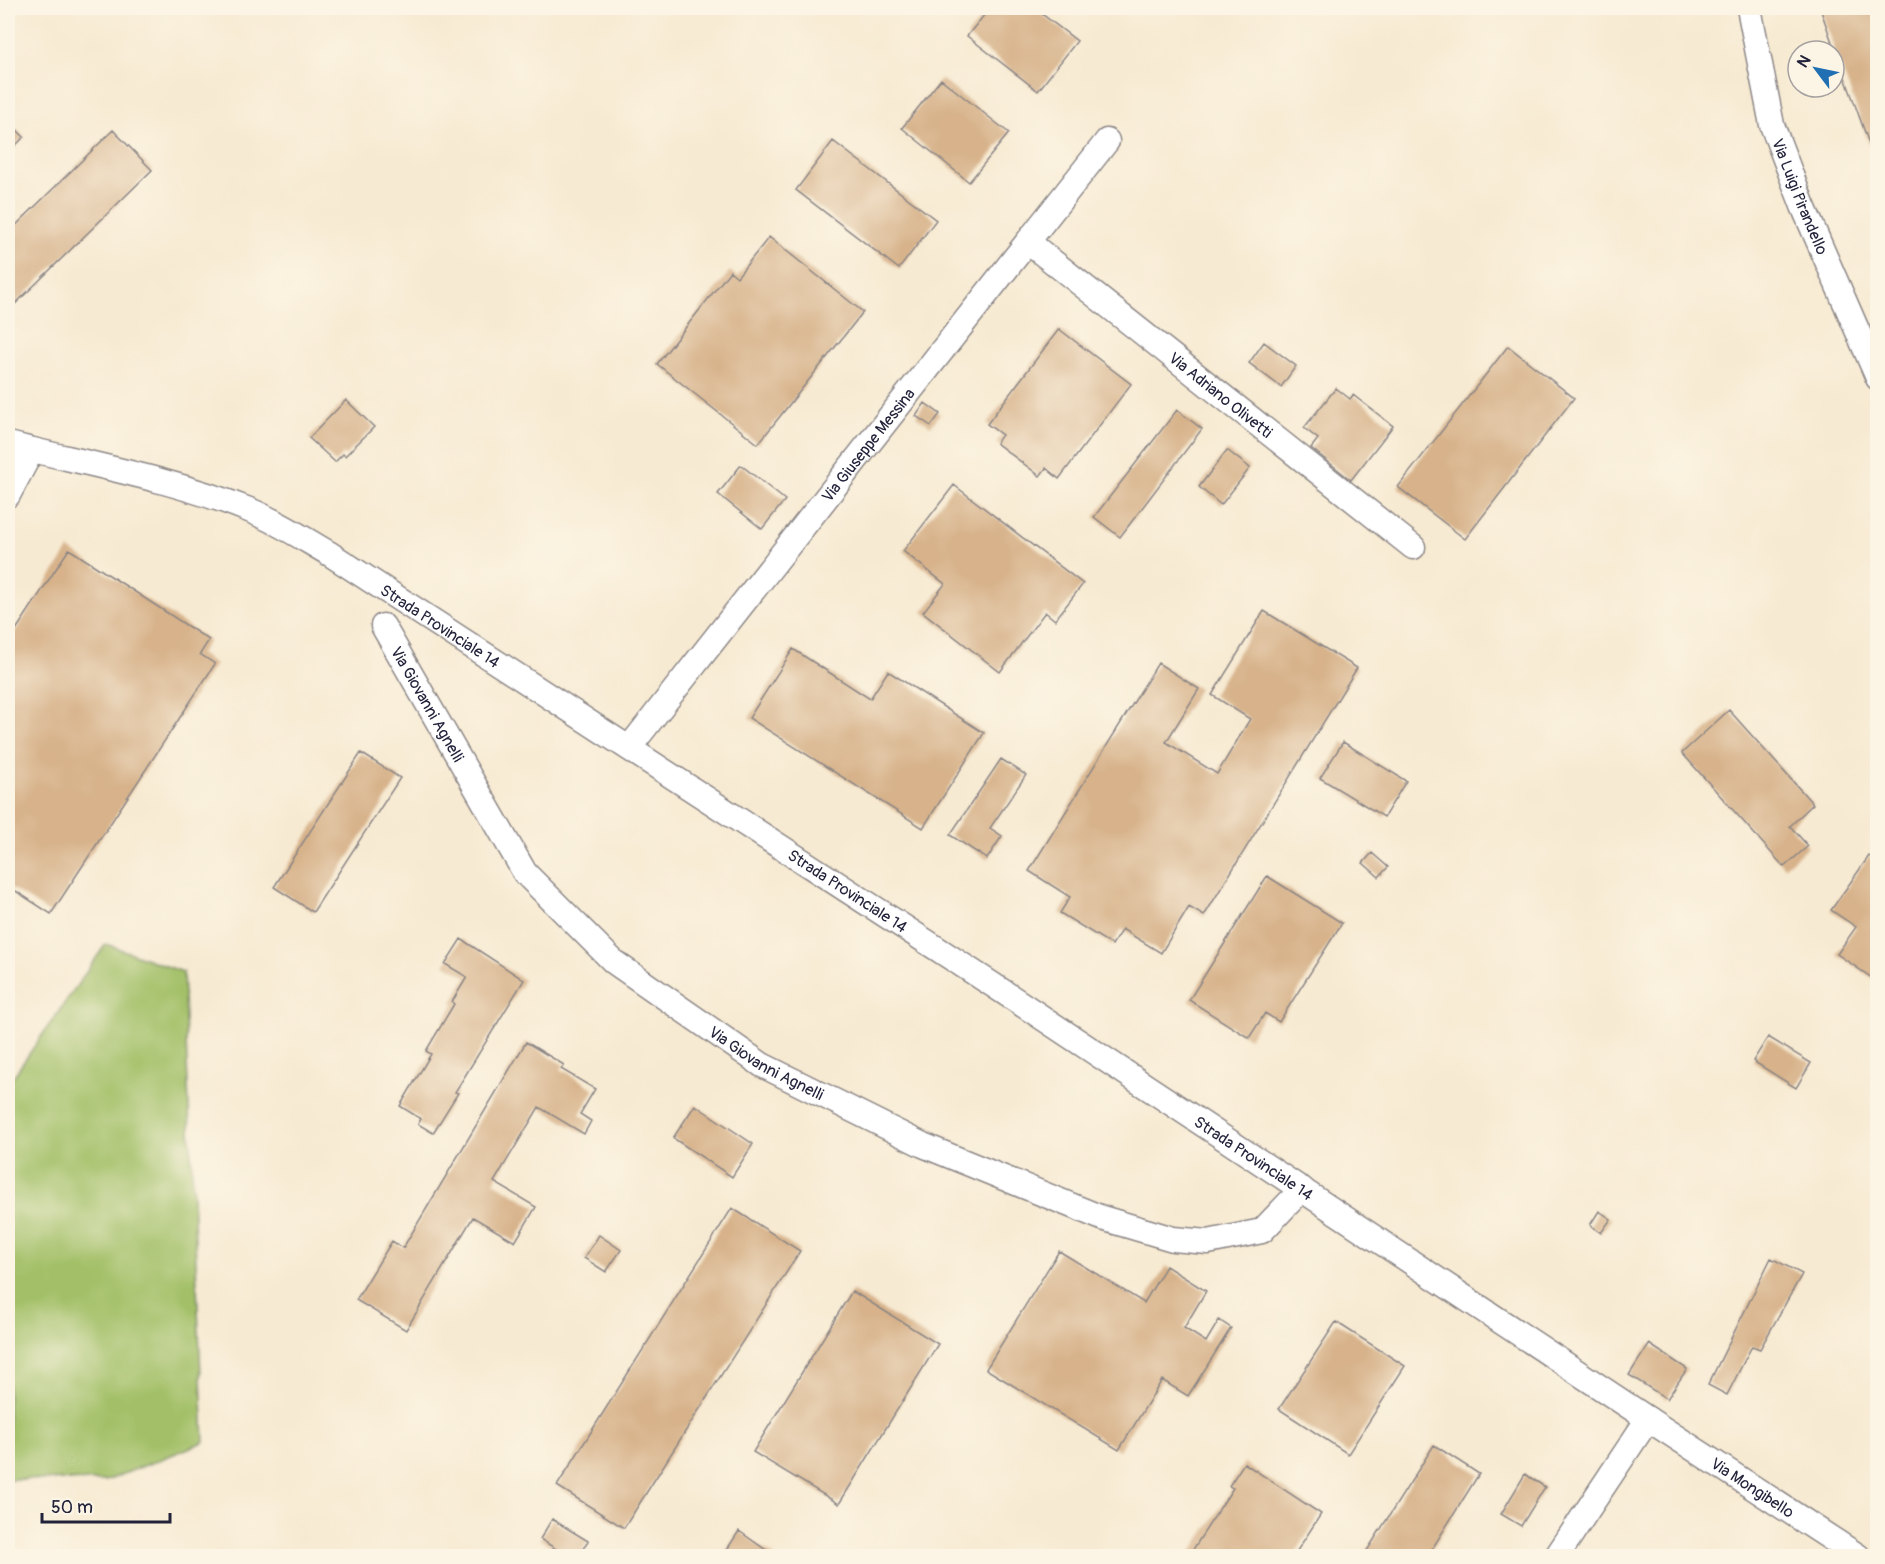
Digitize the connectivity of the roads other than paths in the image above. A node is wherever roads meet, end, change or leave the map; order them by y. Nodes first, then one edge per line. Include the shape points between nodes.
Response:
1 (1749, 8) edge
2 (1107, 141) dead end
3 (1028, 242) junction
4 (1878, 378) edge
5 (8, 444) edge
6 (32, 450) junction
7 (8, 495) edge
8 (1413, 547) dead end
9 (383, 626) dead end
10 (629, 748) junction
11 (1302, 1189) junction
12 (1648, 1419) junction
13 (1557, 1557) edge
14 (1858, 1557) edge

1 - 4 street, Via Luigi Pirandello via 1772,125
2 - 3 street, Via Giuseppe Messina
3 - 8 street, Via Adriano Olivetti
3 - 10 street, Via Giuseppe Messina
5 - 6 street, Strada Provinciale 14
6 - 7 street
6 - 10 street, Strada Provinciale 14 via 149,479 251,511 330,554
9 - 11 street, Via Giovanni Agnelli via 525,873 614,962 762,1065 923,1145 1102,1218 1173,1239 1208,1242 1262,1231
10 - 11 street, Strada Provinciale 14
11 - 12 street, Strada Provinciale 14
12 - 13 street
12 - 14 street, Via Mongibello

